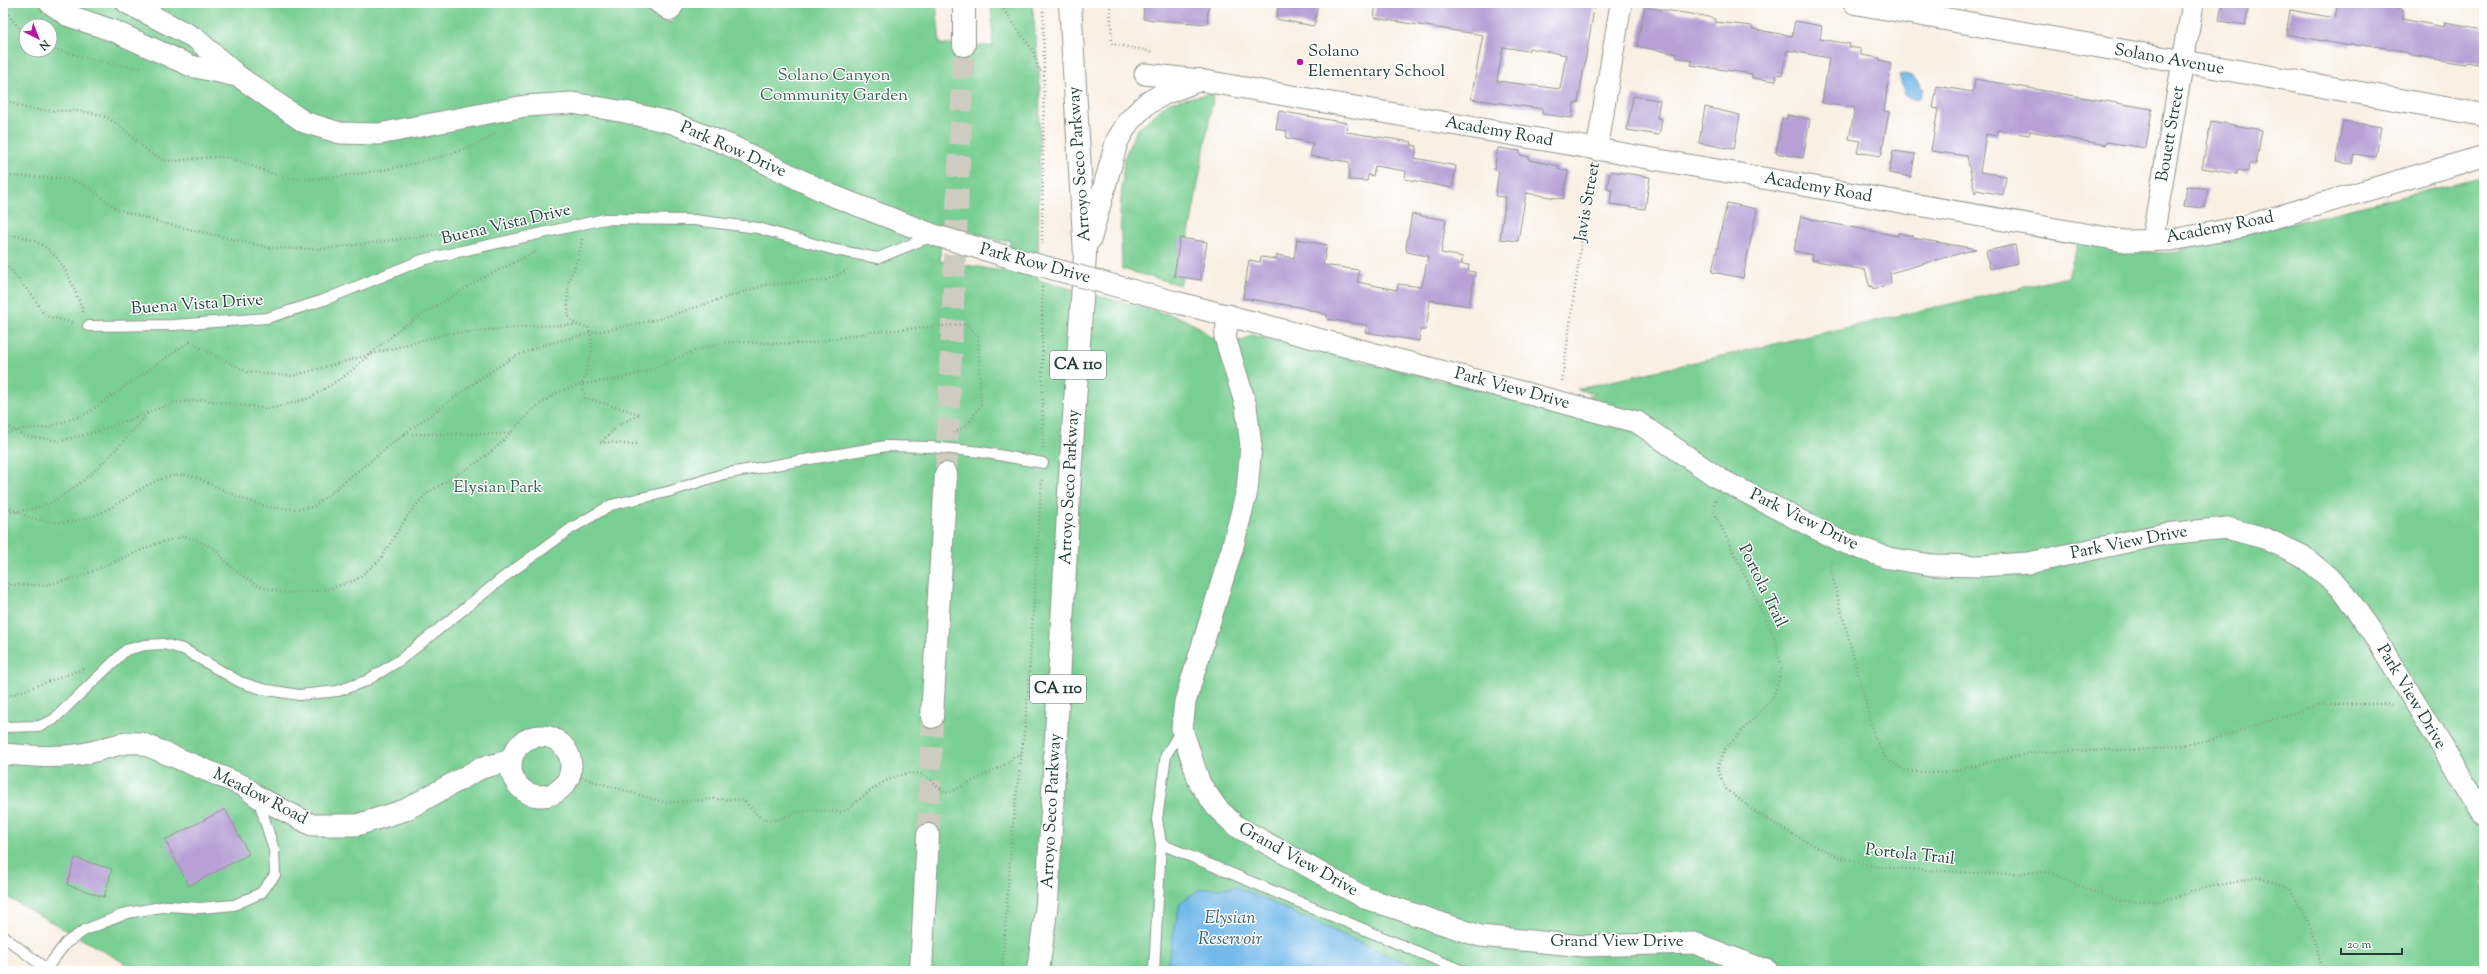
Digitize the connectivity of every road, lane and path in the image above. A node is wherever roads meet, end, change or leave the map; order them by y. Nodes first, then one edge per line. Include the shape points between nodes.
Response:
1 (4, 3) edge
2 (50, 3) edge
3 (127, 3) edge
4 (659, 3) edge
5 (674, 3) edge
6 (964, 3) edge
7 (999, 3) edge
8 (1042, 3) edge
9 (1070, 3) edge
10 (1110, 3) edge
11 (1621, 3) edge
12 (1855, 3) edge
13 (2193, 3) edge
14 (18, 26) edge
15 (964, 45) tunnel mouth
16 (58, 50) edge
17 (1156, 53) dead end
18 (2182, 62) junction
19 (144, 68) dead end
20 (1044, 72) junction
21 (1145, 74) dead end
22 (238, 76) junction
23 (1199, 80) junction
24 (3, 98) edge
25 (2484, 115) edge
26 (498, 131) dead end
27 (1597, 150) junction
28 (2484, 156) edge
29 (3, 176) edge
30 (605, 219) junction
31 (493, 227) dead end
32 (3, 235) edge
33 (934, 235) junction
34 (2152, 241) junction
35 (543, 249) dead end
36 (1042, 250) dead end
37 (858, 254) junction
38 (1085, 255) junction
39 (3, 261) edge
40 (1042, 282) dead end
41 (1179, 303) joint
42 (1229, 315) junction
43 (209, 322) junction
44 (576, 325) junction
45 (88, 326) junction
46 (590, 333) junction
47 (190, 342) junction
48 (370, 354) junction
49 (582, 384) junction
50 (1560, 401) junction
51 (150, 411) junction
52 (3, 423) edge
53 (16, 431) junction
54 (511, 432) junction
55 (3, 433) edge
56 (404, 434) junction
57 (640, 444) dead end
58 (931, 447) junction
59 (1043, 463) junction
60 (946, 474) tunnel mouth
61 (1718, 478) junction
62 (3, 504) edge
63 (17, 512) junction
64 (3, 513) edge
65 (1840, 541) junction
66 (3, 582) edge
67 (10, 585) junction
68 (3, 595) edge
69 (108, 666) junction
70 (3, 698) edge
71 (932, 716) tunnel mouth
72 (2425, 719) junction
73 (3, 727) edge
74 (1182, 729) junction
75 (3, 754) edge
76 (1021, 756) junction
77 (511, 760) junction
78 (570, 774) junction
79 (258, 797) junction
80 (2484, 815) edge
81 (928, 835) tunnel mouth
82 (1160, 844) junction
83 (1047, 903) junction
84 (3, 936) edge
85 (47, 970) edge
86 (921, 971) edge
87 (1002, 971) edge
88 (1038, 971) edge
89 (1043, 971) edge
90 (1154, 971) edge
91 (1464, 971) edge
92 (1768, 971) edge
93 (2323, 971) edge

1 - 14 path via 10,17
2 - 22 street via 67,15 114,31 191,66
3 - 22 street, Park Row Drive via 195,38
4 - 5 street via 670,10
6 - 15 main road
7 - 20 path via 1033,50 1039,70
8 - 20 path
9 - 38 main road, Arroyo Seco Parkway / CA 110
10 - 17 path via 1112,44
11 - 27 street, Javis Street
12 - 18 main road, Solano Avenue
13 - 18 street, Bouett Street
16 - 19 path via 110,64
18 - 25 main road, Solano Avenue
18 - 34 street, Bouett Street
20 - 36 path
21 - 23 street, Academy Road
22 - 33 street, Park Row Drive via 304,122 340,133 379,134 525,106 572,103 625,112 673,123 729,145 831,195
23 - 27 street, Academy Road
23 - 38 main road via 1163,94 1145,105 1129,121 1117,141
24 - 26 path via 17,107 100,115 119,124 162,159 179,160 203,156 228,158 288,178 333,178 434,159 487,141
27 - 34 street, Academy Road via 2124,241
27 - 50 path, Javis Street via 1582,231
28 - 34 street, Academy Road via 2242,227 2172,240
29 - 31 path via 67,178 88,187 117,209 158,222 272,248 324,249
30 - 37 lane, Buena Vista Drive via 694,220 758,228
30 - 43 lane, Buena Vista Drive via 422,260 324,300 267,318
30 - 44 path via 584,229 579,255 568,283 568,316
32 - 45 path via 28,238 45,245 60,260 73,284
33 - 37 lane, Buena Vista Drive via 878,258
33 - 41 street, Park Row Drive, bridge
35 - 48 path via 482,278 402,327
37 - 46 path via 846,271 826,280 765,285 659,318
38 - 83 main road, Arroyo Seco Parkway / CA 110 via 1070,475
39 - 45 path via 34,298 45,316
40 - 59 path
41 - 42 street, Park View Drive
42 - 50 street, Park View Drive
42 - 74 street, Grand View Drive via 1225,337 1246,406 1250,446 1247,491 1185,702
43 - 45 lane, Buena Vista Drive
43 - 47 path
44 - 46 path via 588,327
44 - 48 path via 445,334
46 - 49 path via 593,348
46 - 56 path via 544,345 516,356
47 - 48 path via 247,372 292,376
47 - 53 path via 86,414 46,428
48 - 51 path via 346,375 310,398 269,409 204,400 173,404
49 - 54 path via 558,392 533,409
49 - 57 path via 585,398 640,414 618,425 600,443 610,441 625,446
49 - 58 path via 620,379 647,371 694,350 726,342 806,344 872,332 966,324 978,336 981,404 970,423
50 - 61 street, Park View Drive via 1637,422
51 - 53 path via 99,431 60,441 25,436
51 - 63 path via 124,440 69,492 42,506
52 - 53 path
53 - 55 path
54 - 56 path
54 - 67 path via 479,461 426,494 410,512 380,560 356,580 325,590 284,593 256,585 233,569 214,548 185,536 158,543 79,577 45,585
56 - 63 path via 313,507 275,509 182,474 145,485 90,518 65,522 36,521
58 - 59 lane via 1005,455
58 - 69 lane via 886,446 776,464 723,474 671,491 611,505 572,528 504,577 400,660 366,681 338,691 299,695 262,689 240,682 183,649 163,644 126,650
59 - 76 path via 1027,707
60 - 71 main road
61 - 65 street, Park View Drive
61 - 93 path, Portola Trail via 1713,510 1773,634 1782,668 1773,698 1725,750 1717,769 1726,789 1757,813 1797,837 1839,857 1877,867 1993,874 2049,872 2120,901 2160,901 2209,887 2259,877 2290,888 2310,926
62 - 63 path
63 - 64 path
65 - 72 street, Park View Drive via 1888,558 1932,565 1979,566 2029,563 2164,534 2227,528 2264,538 2303,556 2340,587 2370,629
65 - 72 path via 1830,568 1874,738 1886,759 1907,771 1943,773 2035,752 2155,749 2208,741 2321,704 2386,704
66 - 67 path
67 - 68 path
69 - 70 path via 65,674 45,684
69 - 73 lane via 53,720 39,726
72 - 80 street, Park View Drive
74 - 82 lane via 1166,755 1157,819
74 - 92 street, Grand View Drive via 1200,784 1217,808 1236,826 1365,898 1480,936 1583,946 1694,943
75 - 79 street, Meadow Road via 55,758 87,753 126,742 141,743 244,786
76 - 78 path via 1014,756 1008,763 949,793 942,791 931,779 920,774 909,775 869,790 847,810 804,811 777,820 760,817 743,800 666,803
76 - 87 path via 1012,833
77 - 78 street via 514,780 520,789 534,795 549,796 559,791
77 - 78 street via 520,744 538,736 548,736 564,747 571,764
77 - 79 street, Meadow Road via 479,769 405,810 357,825 312,824
79 - 85 lane via 274,850 274,875 261,893 234,905 200,908 167,906 127,913 85,930 66,943
81 - 86 main road
82 - 90 lane
82 - 91 lane
83 - 88 main road, Arroyo Seco Parkway / CA 110
83 - 89 main road
84 - 85 lane

